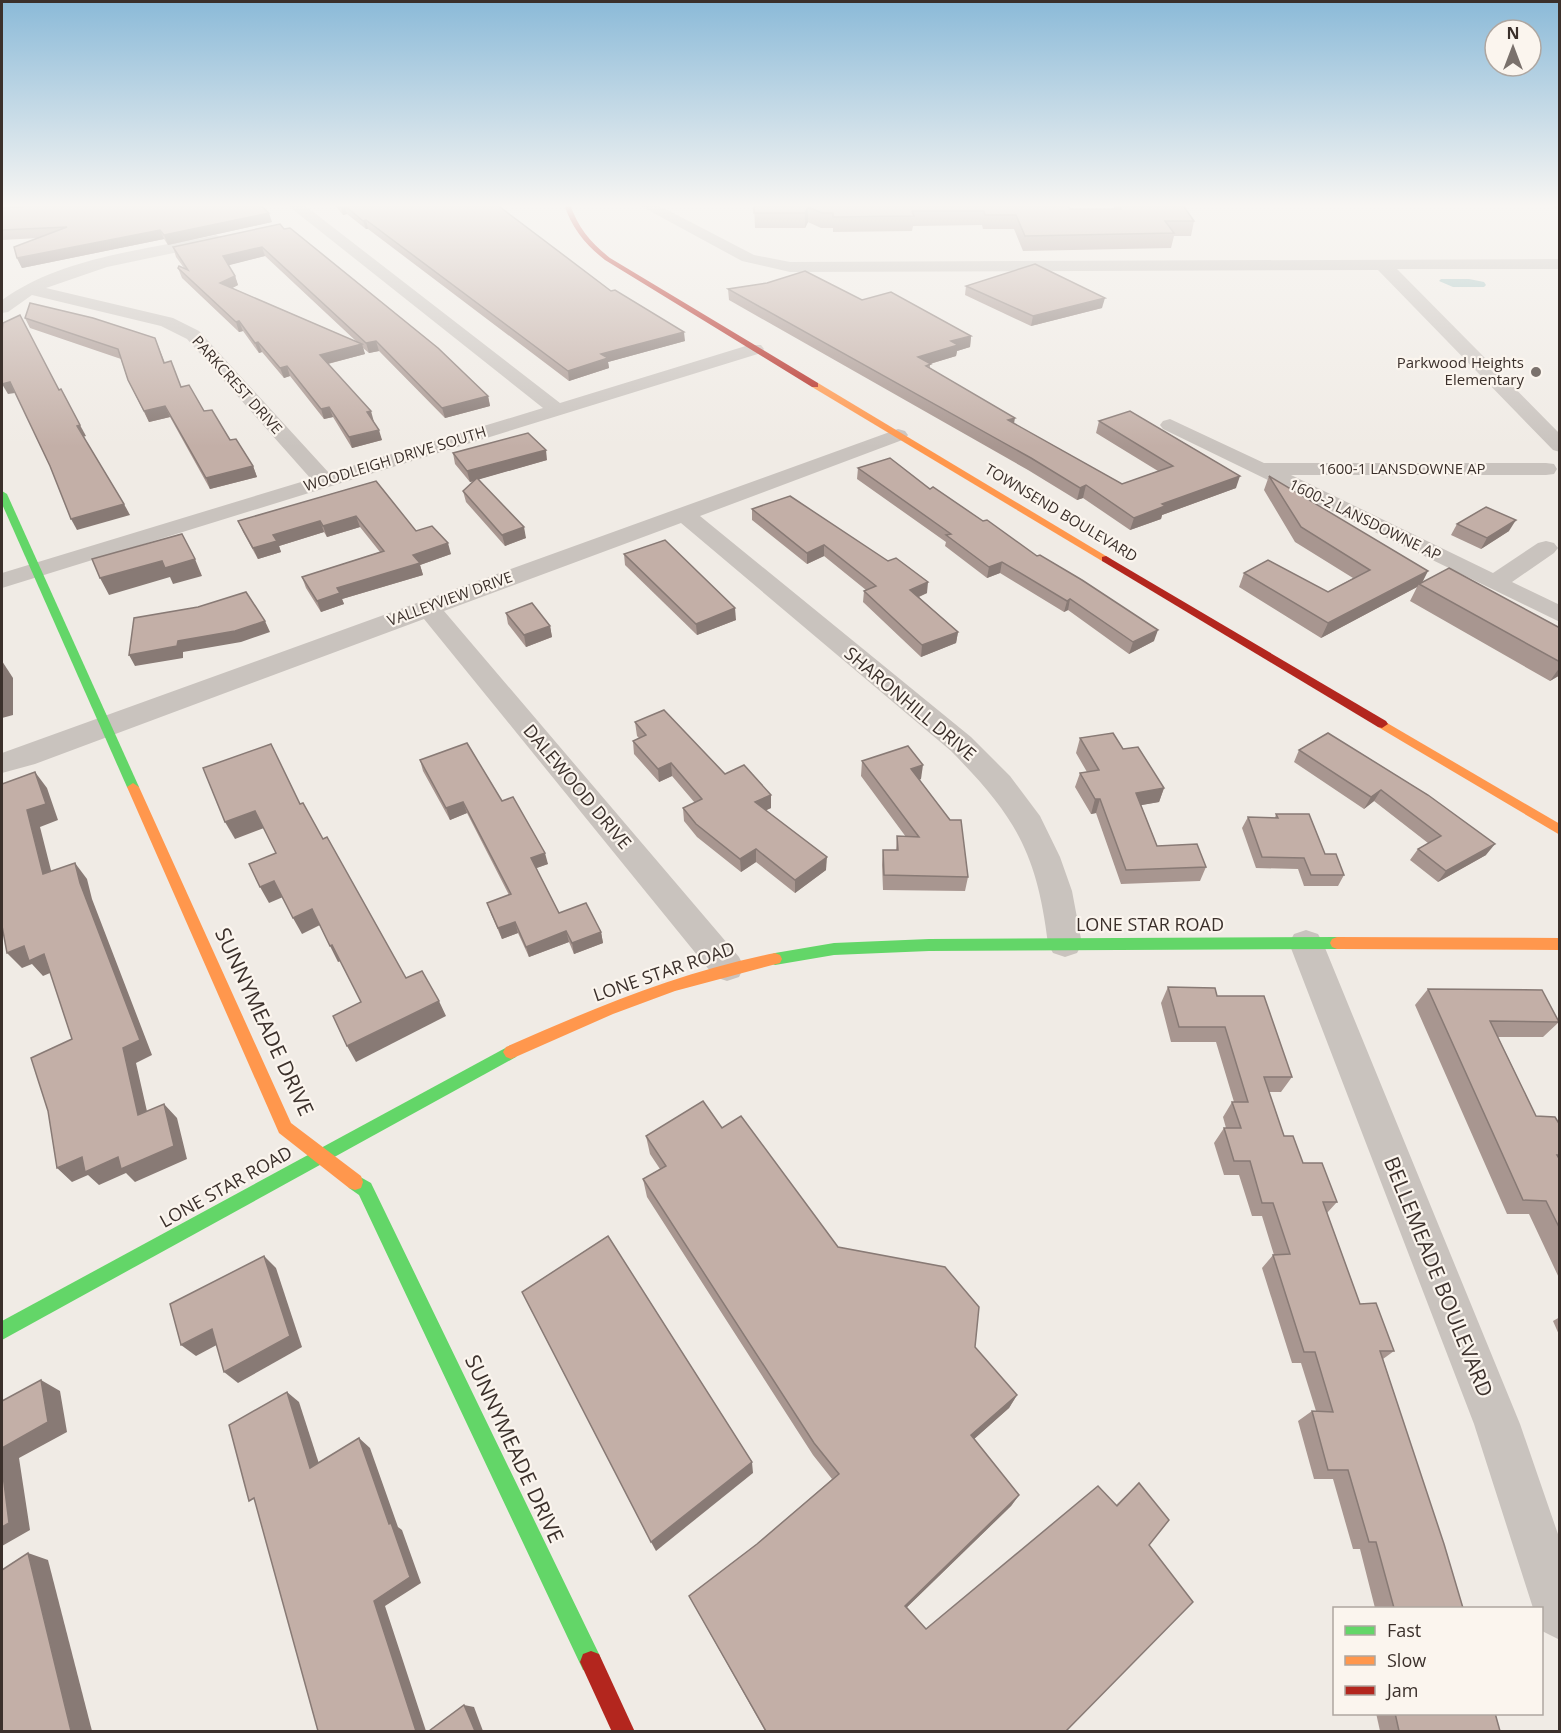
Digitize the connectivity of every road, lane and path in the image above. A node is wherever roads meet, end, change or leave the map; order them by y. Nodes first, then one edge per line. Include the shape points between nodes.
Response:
1 (38, 285) edge
2 (396, 285) edge
3 (650, 285) edge
4 (1402, 285) edge
5 (28, 289) junction
6 (2, 308) edge
7 (754, 349) junction
8 (556, 409) junction
9 (1170, 425) dead end
10 (898, 435) junction
11 (1560, 446) edge
12 (1258, 469) junction
13 (1546, 469) dead end
14 (325, 482) junction
15 (2, 494) edge
16 (683, 513) junction
17 (1546, 548) dead end
18 (36, 571) junction
19 (2, 581) edge
20 (1494, 583) junction
21 (428, 608) junction
22 (1560, 615) edge
23 (104, 726) junction
24 (2, 763) edge
25 (1557, 830) edge
26 (1306, 943) junction
27 (1065, 944) junction
28 (1560, 944) edge
29 (726, 967) junction
30 (322, 1155) junction
31 (2, 1331) edge
32 (1560, 1615) edge
33 (624, 1731) edge

1 - 5 street
2 - 8 street
3 - 7 street, TOWNSEND BOULEVARD
4 - 11 street
5 - 6 street
5 - 14 street, PARKCREST DRIVE via 167,322 193,335
7 - 8 street, WOODLEIGH DRIVE SOUTH
7 - 10 street, TOWNSEND BOULEVARD
8 - 14 street, WOODLEIGH DRIVE SOUTH
9 - 12 street, 1600-2 LANSDOWNE AP
10 - 16 street, VALLEYVIEW DRIVE
10 - 25 street, TOWNSEND BOULEVARD
12 - 13 street, 1600-1 LANSDOWNE AP
12 - 20 street, 1600-2 LANSDOWNE AP
14 - 18 street, WOODLEIGH DRIVE SOUTH
15 - 18 street, SUNNYMEADE DRIVE
16 - 21 street, VALLEYVIEW DRIVE
16 - 27 street, SHARONHILL DRIVE via 961,744 991,774 1020,809 1040,845 1061,909
17 - 20 street
18 - 19 street, WOODLEIGH DRIVE SOUTH
18 - 23 street, SUNNYMEADE DRIVE
20 - 22 street, 1600-2 LANSDOWNE AP
21 - 23 street, VALLEYVIEW DRIVE
21 - 29 street, DALEWOOD DRIVE
23 - 24 street, VALLEYVIEW DRIVE
23 - 30 street, SUNNYMEADE DRIVE via 285,1128
26 - 27 street, LONE STAR ROAD
26 - 28 street, LONE STAR ROAD
26 - 32 street, BELLEMEADE BOULEVARD via 1497,1424
27 - 29 street, LONE STAR ROAD via 834,949
29 - 30 street, LONE STAR ROAD via 630,999 501,1056
30 - 31 street, LONE STAR ROAD
30 - 33 street, SUNNYMEADE DRIVE via 365,1189

